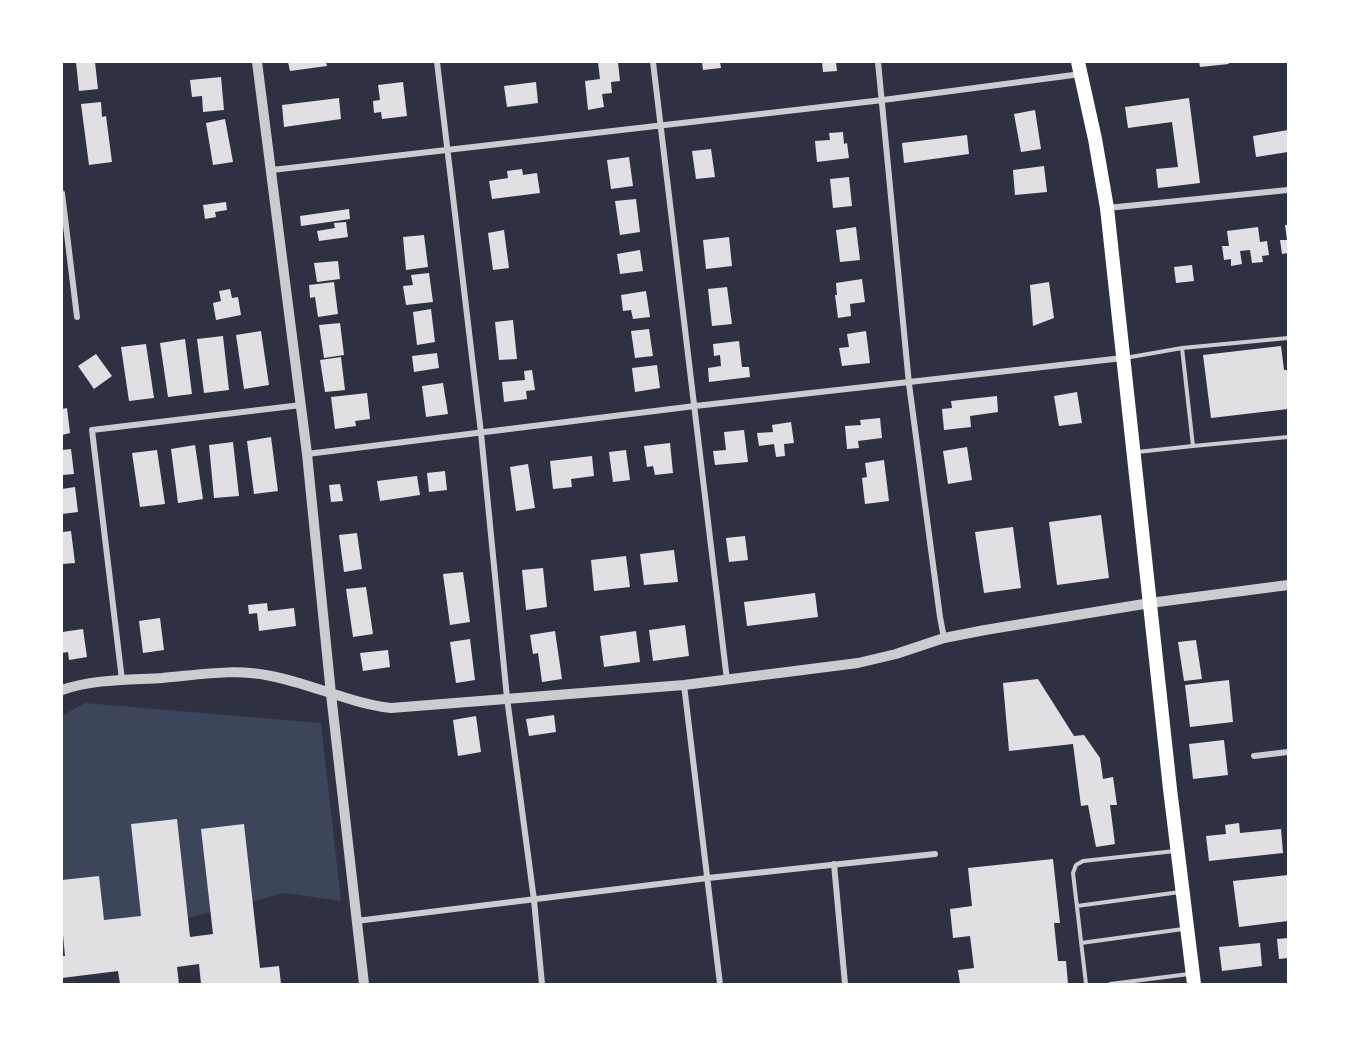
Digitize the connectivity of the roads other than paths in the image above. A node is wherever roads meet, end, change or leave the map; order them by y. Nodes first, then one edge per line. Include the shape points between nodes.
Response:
1 (257, 62) edge
2 (437, 62) edge
3 (653, 62) edge
4 (878, 62) edge
5 (1079, 68) edge
6 (884, 99) junction
7 (660, 125) junction
8 (446, 150) junction
9 (272, 170) junction
10 (1288, 190) edge
11 (62, 193) edge
12 (1107, 208) junction
13 (77, 316) dead end
14 (1288, 338) edge
15 (1182, 348) junction
16 (1124, 358) junction
17 (909, 384) junction
18 (301, 405) junction
19 (695, 406) junction
20 (481, 433) junction
21 (1288, 437) edge
22 (1192, 446) junction
23 (1134, 452) junction
24 (307, 454) junction
25 (1288, 585) edge
26 (1150, 603) junction
27 (944, 638) junction
28 (122, 680) junction
29 (727, 680) junction
30 (684, 685) junction
31 (62, 690) edge
32 (331, 694) junction
33 (507, 698) junction
34 (1288, 752) edge
35 (1254, 756) dead end
36 (1178, 851) junction
37 (935, 854) dead end
38 (834, 864) junction
39 (708, 878) junction
40 (1183, 892) junction
41 (534, 900) junction
42 (1077, 906) junction
43 (356, 921) junction
44 (1187, 929) junction
45 (1081, 943) junction
46 (1193, 979) edge
47 (364, 984) edge
48 (542, 984) edge
49 (720, 984) edge
50 (845, 984) edge
51 (1086, 984) edge
52 (1110, 984) edge

1 - 9 street
2 - 8 street
3 - 7 street
4 - 6 street
5 - 6 street
5 - 12 highway
6 - 7 street
6 - 17 street
7 - 8 street
7 - 19 street
8 - 9 street
8 - 20 street
9 - 18 street
10 - 12 street
11 - 13 street
12 - 16 highway
14 - 15 lane
15 - 16 lane
15 - 22 lane
16 - 17 street
16 - 23 highway
17 - 19 street
17 - 27 street
18 - 24 street
18 - 28 street via 92,430
19 - 20 street
19 - 29 street
20 - 24 street
20 - 33 street
21 - 22 lane
22 - 23 lane
23 - 26 highway
24 - 32 street
25 - 26 street
26 - 27 street
26 - 36 highway
27 - 29 street via 858,663
28 - 31 street
28 - 32 street via 239,672 299,682
29 - 30 street
30 - 33 street
30 - 39 street
32 - 33 street via 391,708
32 - 43 street
33 - 41 street
34 - 35 street
36 - 40 highway
36 - 42 lane via 1078,863 1073,873
37 - 38 street
38 - 39 street
38 - 50 street
39 - 41 street
39 - 49 street
40 - 42 lane
40 - 44 highway
41 - 43 street
41 - 48 street
42 - 45 lane
43 - 47 street
44 - 45 lane
44 - 46 highway
45 - 51 lane
46 - 52 lane

